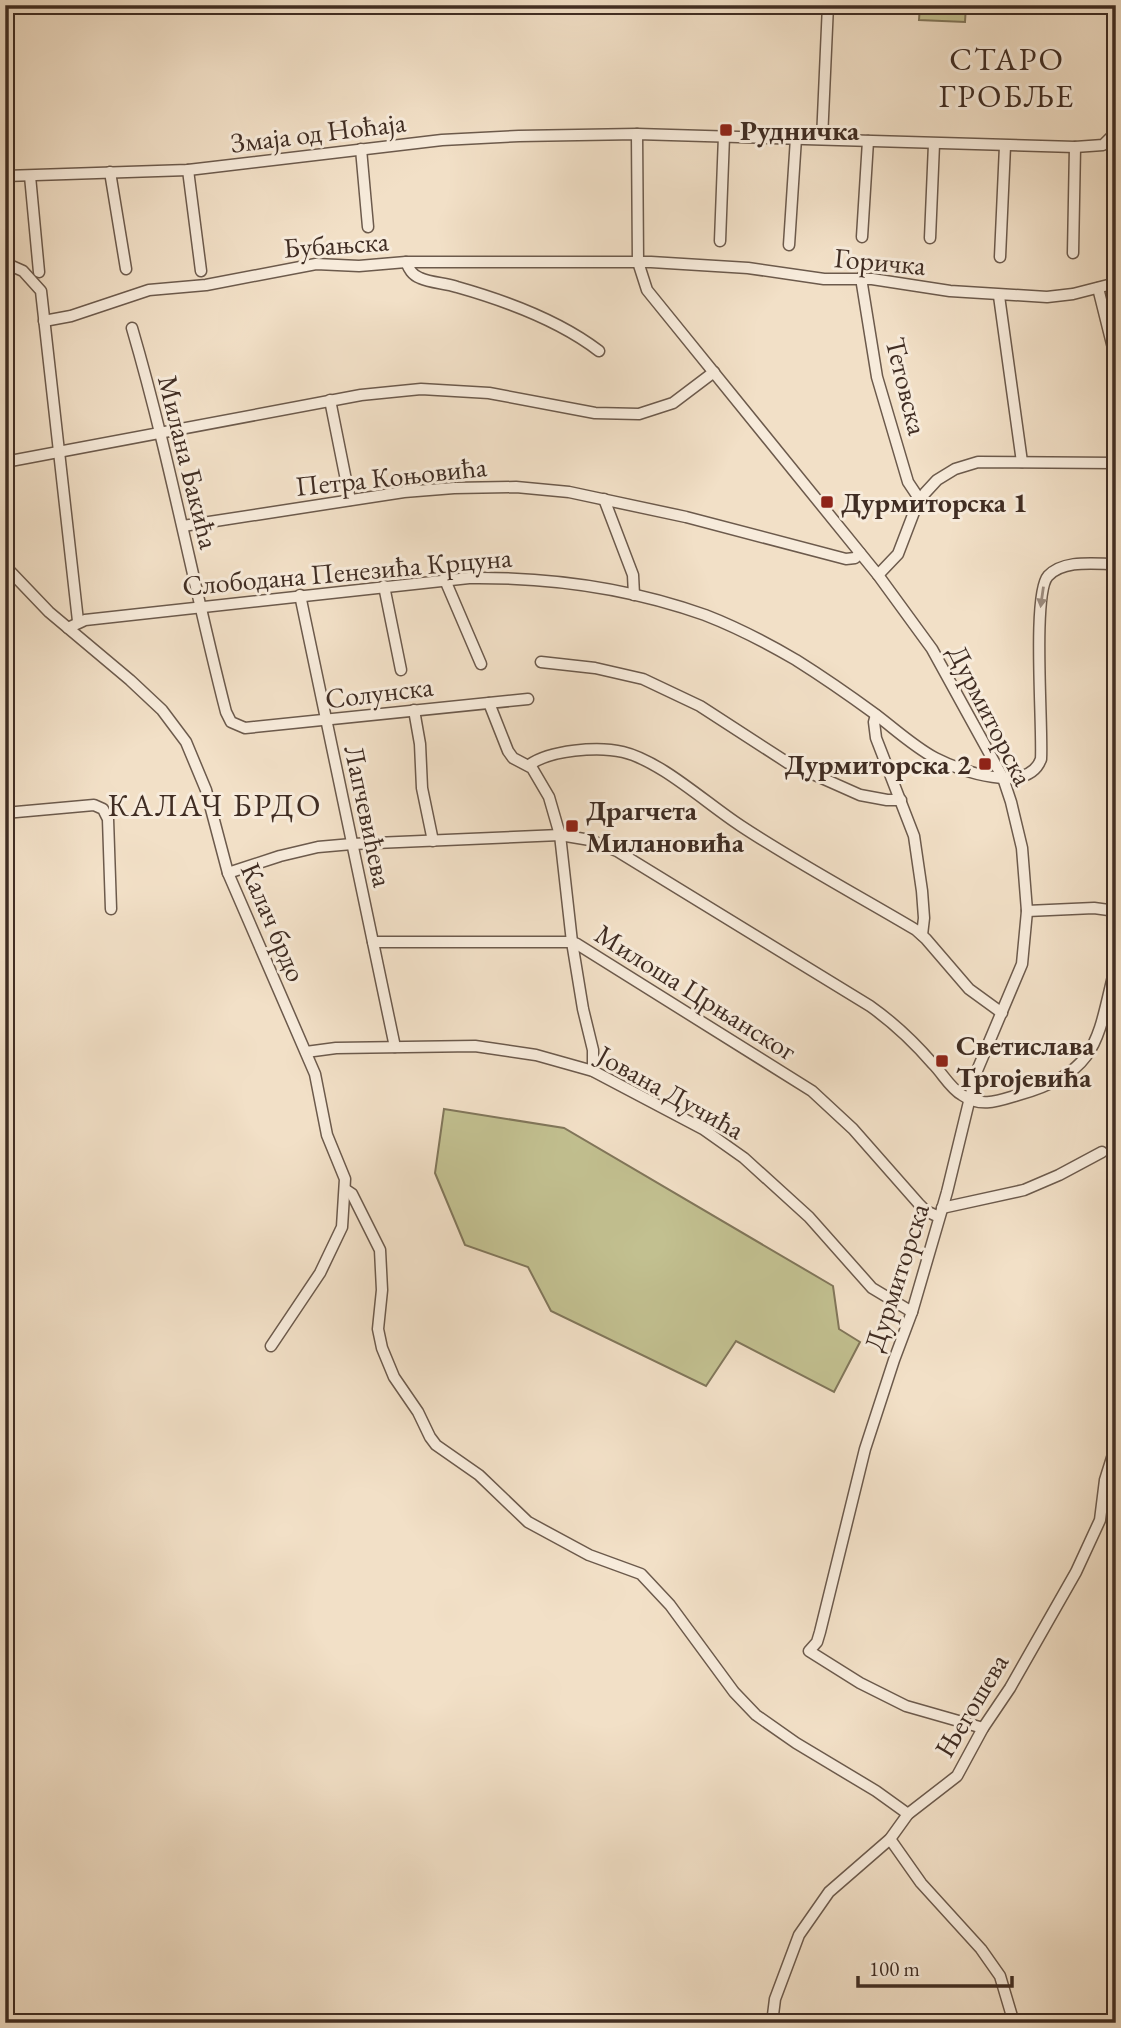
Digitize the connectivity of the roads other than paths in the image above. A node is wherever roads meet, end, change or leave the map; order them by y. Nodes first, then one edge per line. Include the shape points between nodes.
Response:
1 (828, 5) edge
2 (1116, 132) edge
3 (637, 134) junction
4 (724, 136) junction
5 (796, 138) junction
6 (822, 139) junction
7 (867, 141) junction
8 (934, 144) junction
9 (1005, 146) junction
10 (1075, 148) junction
11 (361, 149) junction
12 (188, 170) junction
13 (110, 172) junction
14 (5, 176) edge
15 (30, 176) junction
16 (368, 227) dead end
17 (862, 237) dead end
18 (930, 238) dead end
19 (720, 241) dead end
20 (789, 245) dead end
21 (1073, 253) dead end
22 (1000, 257) dead end
23 (406, 262) junction
24 (638, 262) junction
25 (5, 264) edge
26 (126, 269) dead end
27 (201, 271) dead end
28 (39, 272) dead end
29 (861, 278) junction
30 (1116, 284) edge
31 (1098, 288) junction
32 (999, 296) junction
33 (44, 321) junction
34 (132, 328) dead end
35 (599, 351) dead end
36 (1116, 360) edge
37 (714, 372) junction
38 (330, 400) junction
39 (159, 433) junction
40 (57, 451) junction
41 (5, 461) edge
42 (1022, 462) junction
43 (1116, 463) edge
44 (604, 499) junction
45 (350, 500) junction
46 (920, 500) junction
47 (183, 526) junction
48 (860, 553) junction
49 (1116, 564) edge
50 (5, 566) edge
51 (878, 575) junction
52 (445, 580) junction
53 (384, 586) junction
54 (300, 595) junction
55 (634, 595) junction
56 (199, 607) junction
57 (73, 624) junction
58 (541, 662) dead end
59 (481, 664) dead end
60 (401, 670) dead end
61 (528, 699) dead end
62 (489, 703) junction
63 (414, 710) junction
64 (876, 715) junction
65 (326, 721) junction
66 (236, 726) joint
67 (529, 765) junction
68 (1003, 778) junction
69 (901, 800) junction
70 (5, 813) edge
71 (560, 835) junction
72 (433, 841) junction
73 (352, 844) junction
74 (228, 873) junction
75 (111, 909) dead end
76 (1027, 911) junction
77 (1116, 911) edge
78 (922, 935) junction
79 (373, 942) junction
80 (572, 943) junction
81 (1116, 964) edge
82 (1002, 1013) junction
83 (395, 1047) junction
84 (306, 1052) junction
85 (593, 1071) junction
86 (969, 1099) junction
87 (1102, 1152) dead end
88 (346, 1190) junction
89 (941, 1212) junction
90 (912, 1312) junction
91 (271, 1346) dead end
92 (1116, 1445) edge
93 (984, 1728) junction
94 (908, 1814) junction
95 (890, 1839) junction
96 (772, 2023) edge
97 (1014, 2023) edge

1 - 6 street
2 - 10 street via 1103,145
3 - 4 street
3 - 11 street, Змаја од Ноћаја via 442,140
3 - 24 street, Дурмиторска
4 - 5 street
4 - 19 street
5 - 6 street
5 - 20 street
6 - 7 street
7 - 8 street
7 - 17 street
8 - 9 street
8 - 18 street
9 - 10 street
9 - 22 street
10 - 21 street
11 - 12 street, Змаја од Ноћаја
11 - 16 street
12 - 13 street, Змаја од Ноћаја
12 - 27 street
13 - 15 street, Змаја од Ноћаја
13 - 26 street
14 - 15 street, Змаја од Ноћаја
15 - 28 street
23 - 24 street, Бубањска
23 - 33 street, Бубањска via 300,265 206,285 149,290
23 - 35 street via 419,278 547,320
24 - 29 street, Горичка via 748,268 824,279
24 - 37 street, Дурмиторска via 653,299
25 - 33 street via 23,271 41,291
29 - 32 street, Горичка
29 - 46 street, Тетовска via 877,377 908,481
30 - 31 street, Горичка
31 - 32 street, Горичка via 1059,297
31 - 36 street
32 - 42 street
33 - 40 street
34 - 39 street, Милана Бакића
37 - 38 street via 673,403 628,415 440,389
37 - 48 street, Дурмиторска
38 - 39 street
38 - 45 street
39 - 40 street
39 - 47 street, Милана Бакића
40 - 41 street
40 - 57 street
42 - 43 street
42 - 46 street via 963,465 937,480
44 - 45 street, Петра Коњовића via 496,487 431,489
44 - 48 street, Петра Коњовића via 846,559
44 - 55 street via 633,575
45 - 47 street, Петра Коњовића
46 - 51 street via 898,554
47 - 56 street, Милана Бакића
48 - 51 street, Дурмиторска
49 -> 68 street via 1074,564 1057,569 1046,579 1041,612 1041,759 1030,775
50 - 57 street, Калач брдо via 34,598
51 - 68 street, Дурмиторска via 932,649
52 - 53 street, Слободана Пенезића Крцуна
52 - 55 street, Слободана Пенезића Крцуна via 546,580
52 - 59 street
53 - 54 street, Слободана Пенезића Крцуна
53 - 60 street
54 - 56 street, Слободана Пенезића Крцуна
54 - 65 street, Лапчевићева
55 - 64 street, Слободана Пенезића Крцуна via 705,615 745,633 795,660
56 - 57 street, Слободана Пенезића Крцуна
56 - 66 street, Милана Бакића via 228,717
57 - 74 street, Калач брдо via 180,732 206,790
58 - 69 street via 643,679 700,706 788,763 860,794
61 - 62 street, Солунска
62 - 63 street, Солунска
62 - 67 street via 508,751
63 - 65 street, Солунска
63 - 72 street
64 - 68 street, Слободана Пенезића Крцуна via 935,757
64 - 69 street via 876,738
65 - 66 street, Солунска
65 - 73 street, Лапчевићева
67 - 71 street via 550,797
67 - 78 street via 549,755 596,750 642,759 741,826
68 - 76 street, Дурмиторска via 1020,838
69 - 78 street via 917,850
70 - 75 street via 94,805 103,809 108,819
71 - 72 street
71 - 80 street
71 - 86 street via 617,851 870,1006 894,1023 956,1091
72 - 73 street
73 - 74 street via 280,856
73 - 79 street, Лапчевићева
74 - 84 street, Калач брдо
76 - 77 street
76 - 82 street, Дурмиторска via 1022,964
78 - 82 street via 969,989
79 - 80 street, Милоша Црњанског
79 - 83 street, Лапчевићева
80 - 85 street
80 - 89 street, Милоша Црњанског via 812,1091 853,1129 926,1211
81 - 86 street via 1096,1040 1075,1069 1044,1087 998,1101
82 - 86 street, Дурмиторска
83 - 84 street, Јована Дучића
83 - 85 street, Јована Дучића via 503,1049
84 - 88 street, Калач брдо
85 - 90 street, Јована Дучића via 703,1129 744,1158 810,1217 872,1289
86 - 89 street, Дурмиторска
87 - 89 street via 1024,1190
88 - 91 street, Калач брдо via 342,1227 333,1248
88 - 94 street via 380,1250 378,1329 382,1348 394,1377 436,1445 479,1475 528,1522 589,1555 641,1574 756,1715
89 - 90 street, Дурмиторска
90 - 93 street, Дурмиторска via 865,1449 820,1632 810,1651 906,1706
92 - 93 street, Његошева via 1100,1520 1081,1562
93 - 94 street, Његошева via 957,1776
94 - 95 street, Његошева
95 - 96 street, Његошева via 830,1892 799,1935 775,1999
95 - 97 street via 1000,1976

